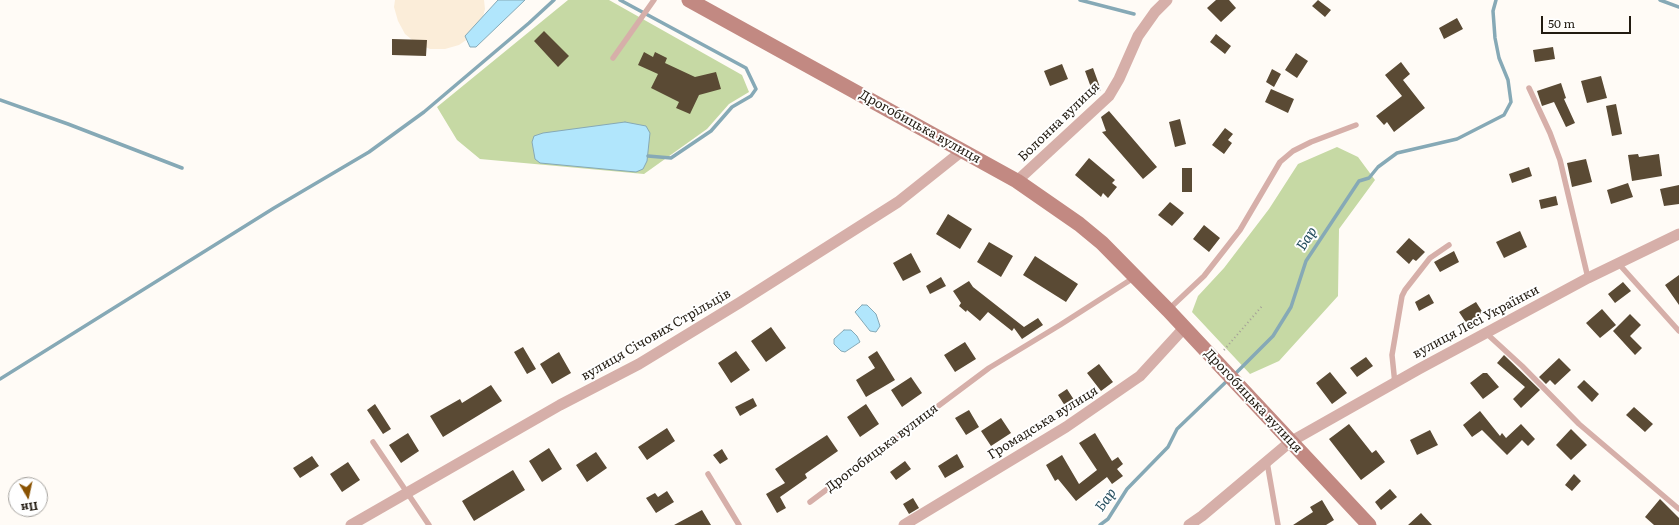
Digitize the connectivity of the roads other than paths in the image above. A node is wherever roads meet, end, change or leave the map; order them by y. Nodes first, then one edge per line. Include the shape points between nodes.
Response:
1 (654, 0) edge
2 (689, 0) edge
3 (1167, 0) edge
4 (613, 58) dead end
5 (1529, 88) dead end
6 (1356, 125) dead end
7 (962, 151) junction
8 (1017, 182) junction
9 (1679, 234) edge
10 (1450, 245) dead end
11 (1618, 263) junction
12 (1136, 277) junction
13 (1588, 278) junction
14 (1168, 310) junction
15 (1184, 328) junction
16 (1679, 331) edge
17 (1486, 333) junction
18 (1395, 384) junction
19 (373, 442) dead end
20 (1290, 442) junction
21 (1266, 462) junction
22 (708, 474) dead end
23 (406, 493) junction
24 (810, 502) dead end
25 (1679, 509) edge
26 (351, 525) edge
27 (429, 525) edge
28 (738, 525) edge
29 (904, 525) edge
30 (1189, 525) edge
31 (1278, 525) edge
32 (1369, 525) edge

1 - 4 lane
2 - 7 main road, Дрогобицька вулиця
3 - 8 street, Болонна вулиця via 1138,36 1109,96
5 - 13 lane via 1560,160
6 - 14 lane via 1292,151 1280,162 1240,230 1204,276
7 - 8 main road, Дрогобицька вулиця
7 - 23 street, вулиця Січових Стрільців via 898,202 739,303 639,364 560,405
8 - 12 main road, Дрогобицька вулиця via 1079,224
9 - 11 street, вулиця Лесі Українки
10 - 18 lane via 1430,258 1402,296 1392,355
11 - 13 street, вулиця Лесі Українки
11 - 16 lane
12 - 14 main road, Дрогобицька вулиця
12 - 24 lane, Дрогобицька вулиця via 989,368
13 - 17 street, вулиця Лесі Українки
14 - 15 main road, Дрогобицька вулиця
15 - 20 main road, Дрогобицька вулиця
15 - 29 street, Громадська вулиця via 1140,376 1066,427
17 - 18 street, вулиця Лесі Українки
17 - 25 lane via 1579,424
18 - 20 street, вулиця Лесі Українки
19 - 23 lane
20 - 21 street, вулиця Лесі Українки
20 - 32 main road, Дрогобицька вулиця
21 - 30 street, вулиця Лесі Українки
21 - 31 lane
22 - 28 lane
23 - 26 street, вулиця Січових Стрільців
23 - 27 lane

